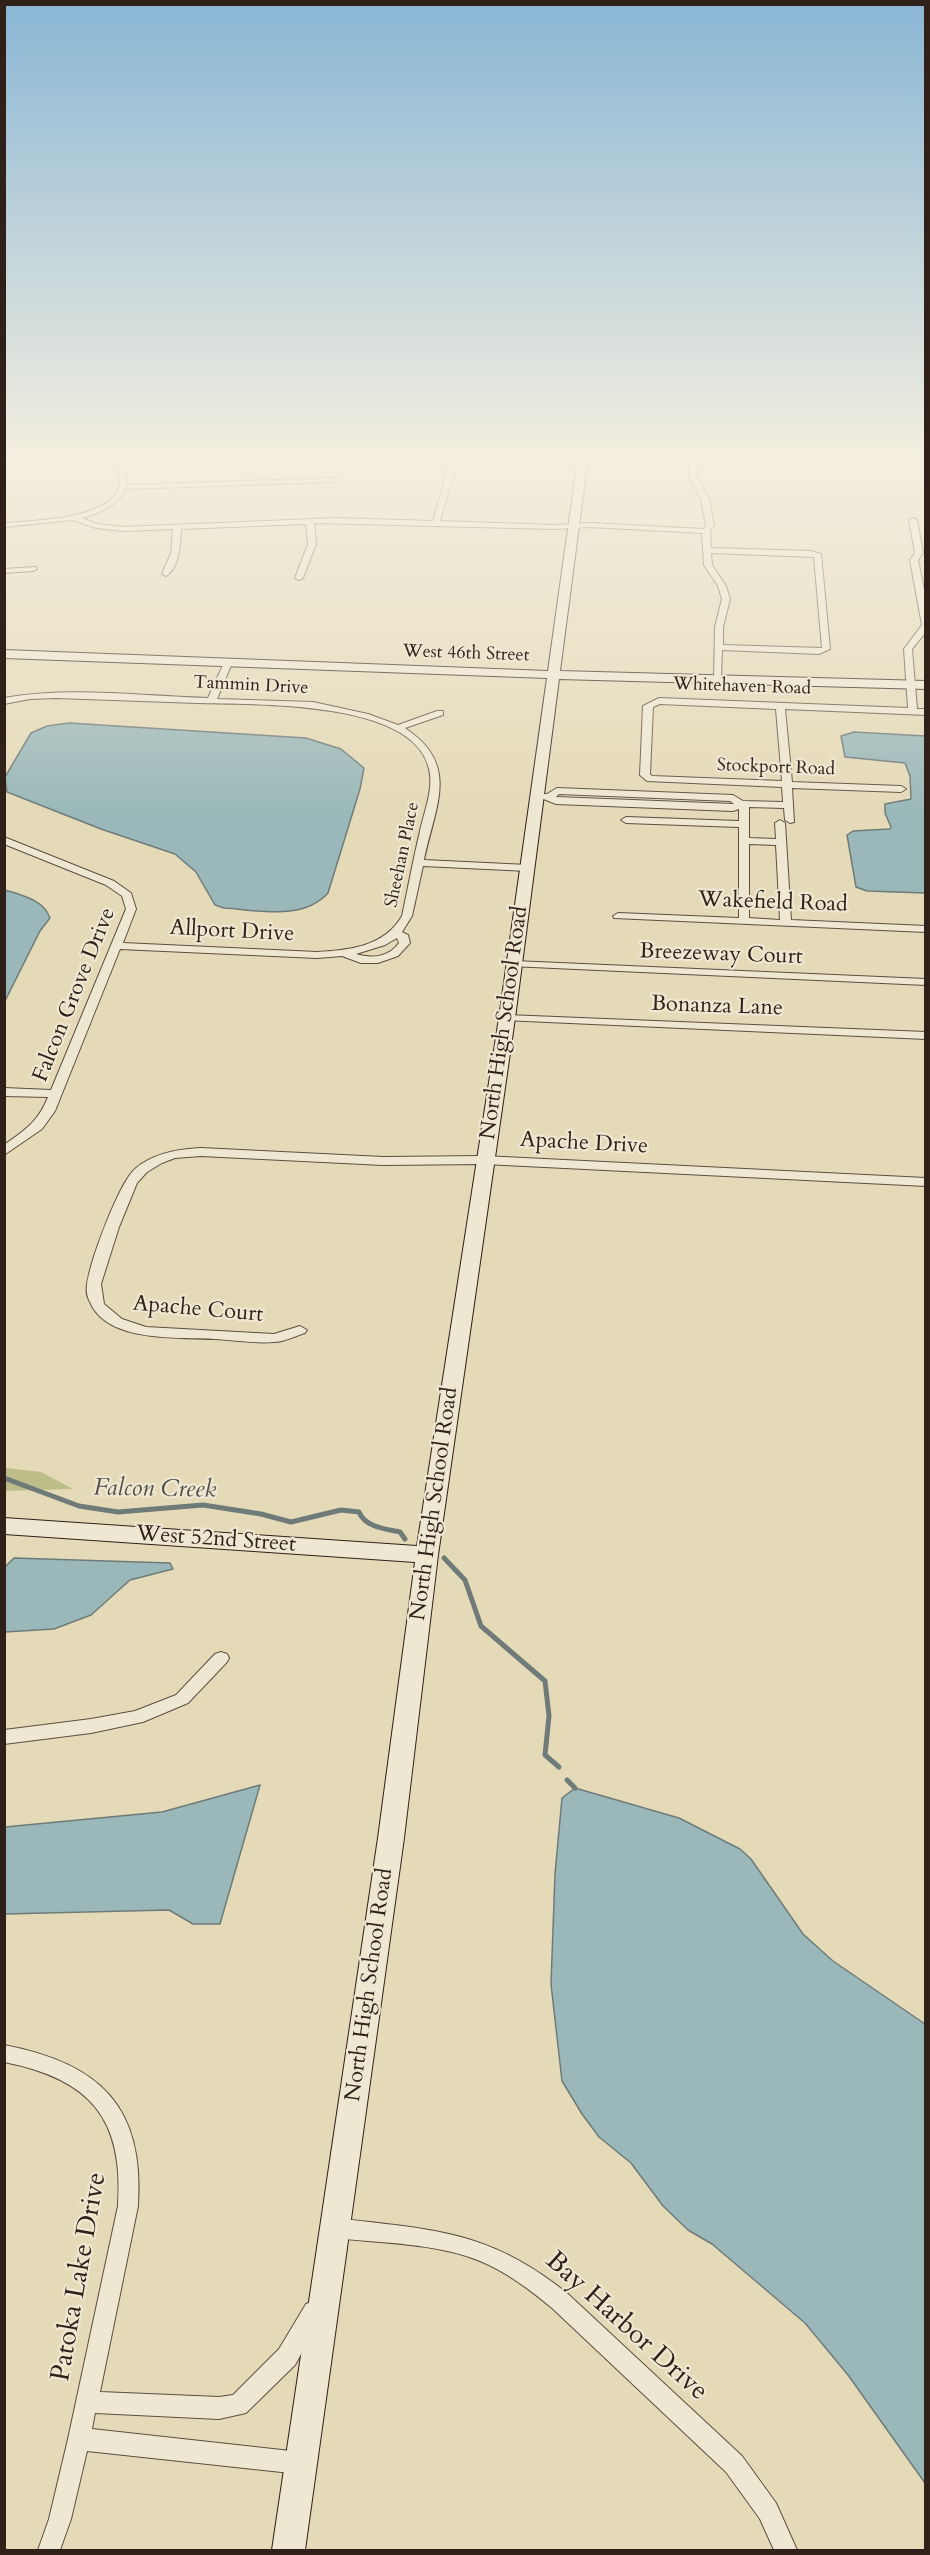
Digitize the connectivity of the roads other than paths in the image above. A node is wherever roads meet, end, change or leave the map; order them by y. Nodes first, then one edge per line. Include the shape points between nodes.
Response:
1 (569, 576) edge
2 (715, 576) edge
3 (820, 576) edge
4 (916, 576) edge
5 (924, 629) edge
6 (718, 647) junction
7 (4, 654) edge
8 (228, 663) junction
9 (554, 674) junction
10 (717, 678) junction
11 (910, 685) junction
12 (926, 685) edge
13 (4, 692) edge
14 (30, 696) junction
15 (4, 701) edge
16 (211, 701) junction
17 (780, 705) junction
18 (913, 712) junction
19 (926, 712) edge
20 (440, 713) dead end
21 (397, 728) junction
22 (650, 779) joint
23 (435, 782) joint
24 (787, 785) junction
25 (901, 789) dead end
26 (543, 796) junction
27 (742, 804) junction
28 (789, 805) junction
29 (626, 820) dead end
30 (743, 824) junction
31 (4, 840) edge
32 (744, 841) junction
33 (781, 842) junction
34 (418, 863) junction
35 (528, 868) junction
36 (618, 916) dead end
37 (744, 921) junction
38 (786, 923) junction
39 (926, 929) edge
40 (396, 933) junction
41 (117, 946) junction
42 (364, 948) joint
43 (346, 954) junction
44 (377, 959) joint
45 (514, 964) junction
46 (926, 982) edge
47 (507, 1018) junction
48 (926, 1036) edge
49 (4, 1092) edge
50 (56, 1094) junction
51 (4, 1150) edge
52 (484, 1160) junction
53 (138, 1173) joint
54 (926, 1182) edge
55 (300, 1330) dead end
56 (4, 1526) edge
57 (427, 1555) junction
58 (221, 1658) dead end
59 (4, 1737) edge
60 (4, 2054) edge
61 (334, 2228) junction
62 (325, 2294) junction
63 (86, 2402) junction
64 (79, 2439) junction
65 (300, 2463) junction
66 (49, 2550) edge
67 (288, 2550) edge
68 (786, 2550) edge

1 - 9 street, North High School Road
2 - 6 street via 726,599
3 - 6 street via 826,649
4 - 5 street
5 - 11 street via 908,649
6 - 10 street
7 - 8 street, West 46th Street
8 - 9 street, West 46th Street
8 - 16 street
9 - 10 street, West 46th Street
9 - 26 street, North High School Road
10 - 11 street, West 46th Street
11 - 12 street, West 46th Street
11 - 18 street
13 - 14 street
14 - 15 street
14 - 16 street, Tammin Drive
16 - 21 street, Tammin Drive via 326,707
17 - 18 street, Whitehaven Road
17 - 22 street, Whitehaven Road via 652,703 648,706 645,775
17 - 24 street
18 - 19 street, Whitehaven Road
20 - 21 street
21 - 23 street, Tammin Drive via 428,753 435,768
22 - 24 street, Stockport Road
23 - 34 street, Sheehan Place
24 - 25 street, Stockport Road
24 - 28 street
26 - 27 street via 556,801 643,800 733,808
26 - 35 street, North High School Road
27 - 28 street
27 - 30 street
28 - 33 street
29 - 30 street
30 - 32 street
31 - 41 street, Falcon Grove Drive via 110,883 125,893 131,909
32 - 33 street
32 - 37 street
33 - 38 street
34 - 35 street
34 - 40 street, Sheehan Place via 407,918
35 - 45 street, North High School Road
36 - 37 street, Wakefield Road
37 - 38 street, Wakefield Road
38 - 39 street, Wakefield Road
40 - 42 street, Sheehan Place
40 - 44 street, Sheehan Place via 405,939 404,946 391,956
41 - 43 street, Allport Drive
41 - 50 street, Falcon Grove Drive
42 - 43 street, Allport Drive
43 - 44 street, Allport Drive
45 - 46 street, Breezeway Court
45 - 47 street, North High School Road
47 - 48 street, Bonanza Lane
47 - 52 street, North High School Road
49 - 50 street
50 - 51 street, Falcon Grove Drive via 38,1126
52 - 53 street, Apache Drive via 383,1161 194,1152 160,1159
52 - 54 street, Apache Drive
52 - 57 street, North High School Road
53 - 55 street, Apache Court via 130,1183 94,1284 93,1296 104,1314 128,1327 146,1331 274,1338
56 - 57 street, West 52nd Street
57 - 61 street, North High School Road via 391,1838
58 - 59 street via 182,1699 138,1717
60 - 63 street, Patoka Lake Drive via 42,2060 86,2083 108,2107 126,2142 130,2168 128,2206
61 - 62 street, North High School Road
61 - 68 street, Bay Harbor Drive via 456,2245 497,2259 532,2279 578,2317 734,2464 768,2511
62 - 63 street via 287,2357 238,2405 219,2408
62 - 65 street, North High School Road
63 - 64 street, Patoka Lake Drive
64 - 65 street
64 - 66 street, Patoka Lake Drive
65 - 67 street, North High School Road

